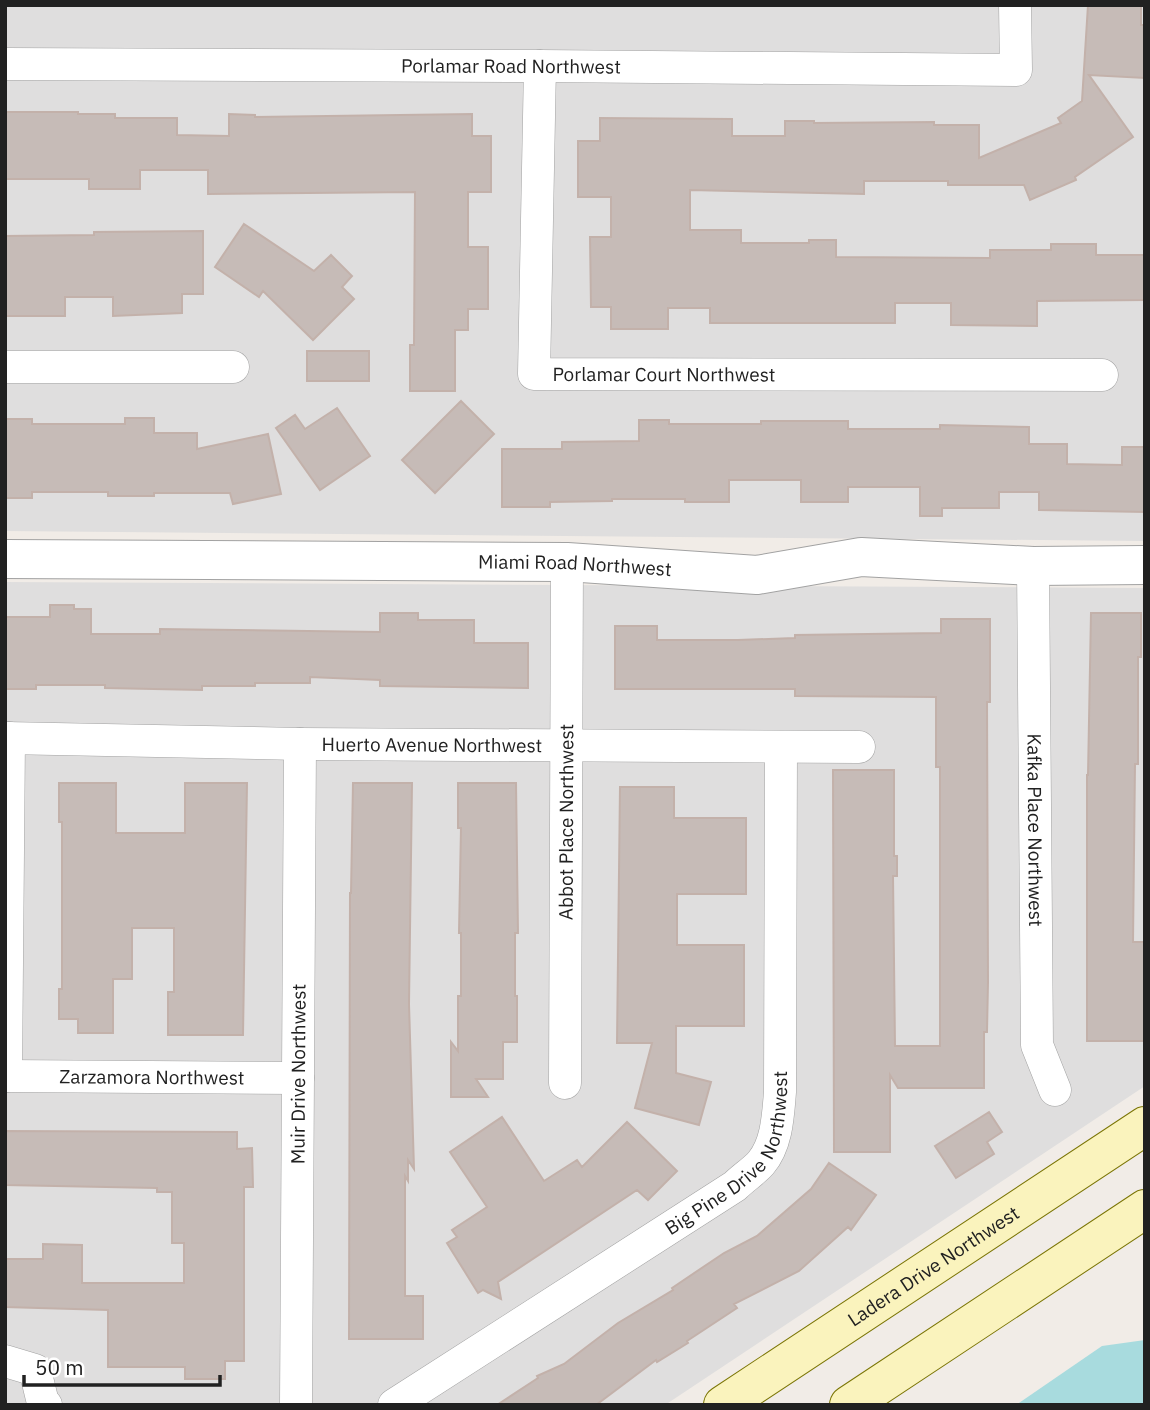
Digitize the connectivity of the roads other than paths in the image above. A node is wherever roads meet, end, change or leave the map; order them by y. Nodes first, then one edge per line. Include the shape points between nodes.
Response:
1 (1015, 5) edge
2 (5, 64) edge
3 (540, 65) junction
4 (5, 367) edge
5 (233, 367) dead end
6 (1102, 375) dead end
7 (5, 559) edge
8 (567, 562) junction
9 (1145, 565) edge
10 (1033, 566) junction
11 (7, 738) edge
12 (300, 744) junction
13 (567, 746) junction
14 (781, 747) junction
15 (859, 747) dead end
16 (6, 1076) edge
17 (298, 1078) junction
18 (565, 1083) dead end
19 (1055, 1090) dead end
20 (1145, 1126) edge
21 (1145, 1209) edge
22 (5, 1360) edge
23 (43, 1404) edge
24 (296, 1405) edge
25 (394, 1405) edge
26 (723, 1405) edge
27 (849, 1405) edge

1 - 3 street, Porlamar Road Northwest via 1016,70
2 - 3 street, Porlamar Road Northwest
3 - 6 street, Porlamar Court Northwest via 534,374
4 - 5 street
7 - 8 street, Miami Road Northwest
8 - 10 street, Miami Road Northwest via 757,575 862,557
8 - 13 street, Abbot Place Northwest
9 - 10 street, Miami Road Northwest
10 - 19 street, Kafka Place Northwest via 1037,1045
11 - 12 street, Huerto Avenue Northwest
11 - 16 street
12 - 13 street, Huerto Avenue Northwest
12 - 17 street, Muir Drive Northwest
13 - 14 street, Huerto Avenue Northwest
13 - 18 street, Abbot Place Northwest
14 - 15 street, Huerto Avenue Northwest
14 - 25 street, Big Pine Drive Northwest via 780,1092 778,1121 761,1162 735,1186
16 - 17 street, Zarzamora Northwest
17 - 24 street, Muir Drive Northwest
20 - 26 main road, Ladera Drive Northwest
21 - 27 main road
22 - 23 street via 35,1370

